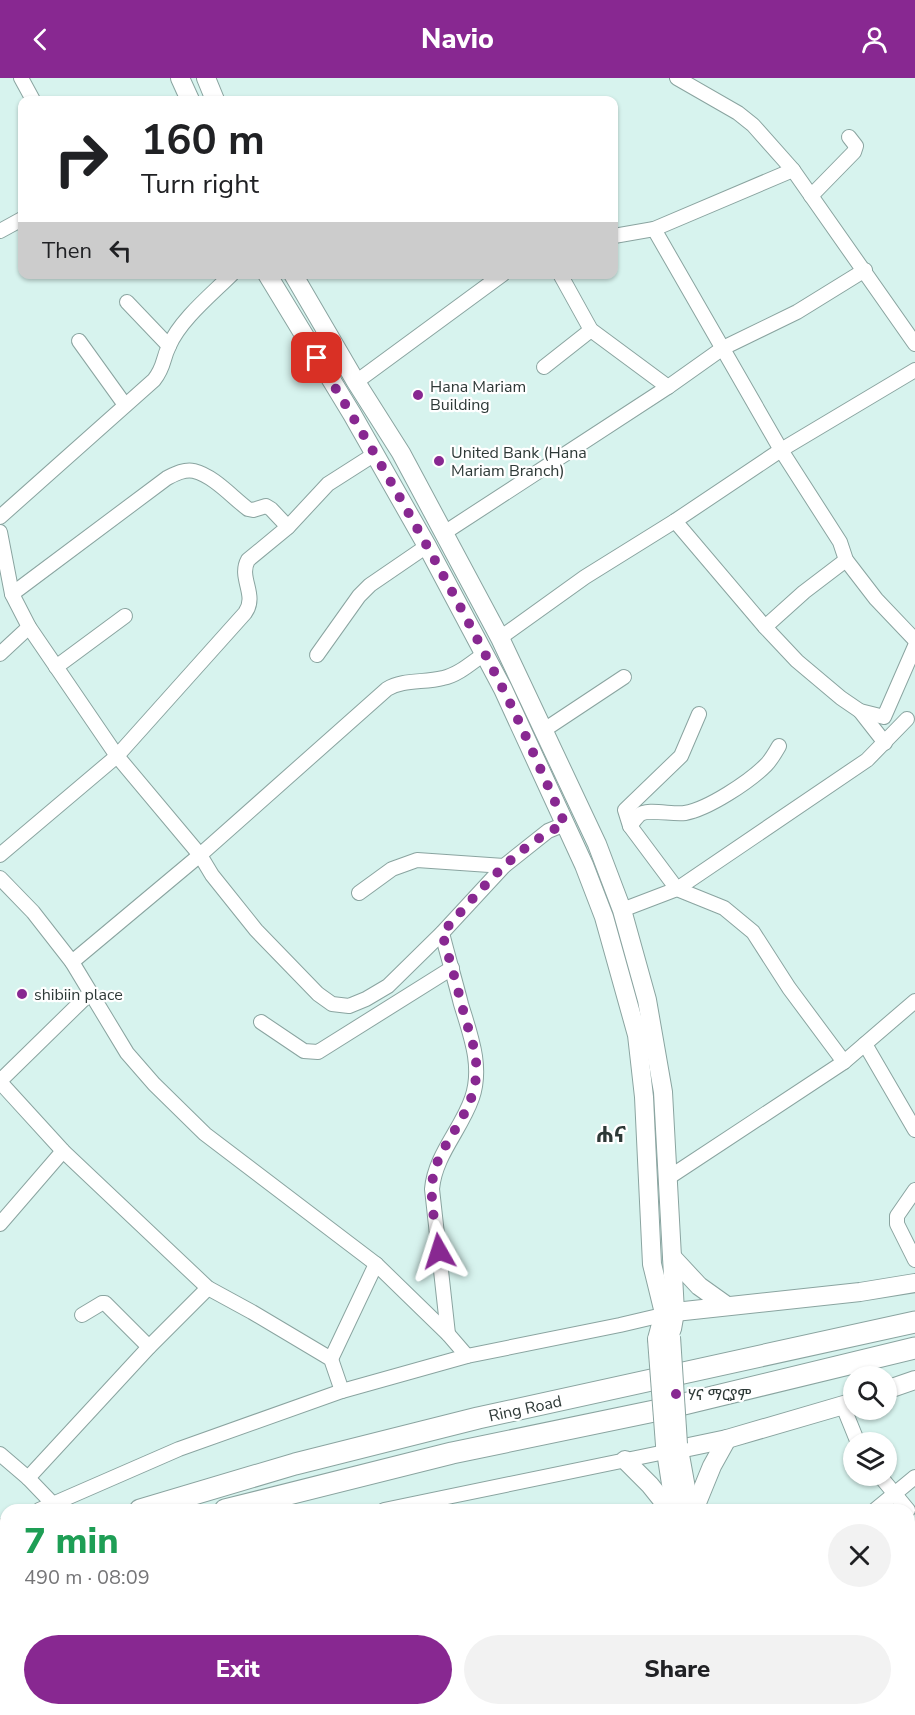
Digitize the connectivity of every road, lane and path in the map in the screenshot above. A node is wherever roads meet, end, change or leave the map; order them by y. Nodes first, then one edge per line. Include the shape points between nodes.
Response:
1 (21, 78) edge
2 (180, 78) edge
3 (677, 78) edge
4 (209, 79) edge
5 (31, 96) edge
6 (186, 96) edge
7 (214, 96) edge
8 (849, 137) dead end
9 (793, 170) junction
10 (812, 196) junction
11 (18, 221) edge
12 (654, 229) junction
13 (0, 231) edge
14 (618, 235) edge
15 (865, 270) junction
16 (227, 279) edge
17 (295, 279) edge
18 (496, 279) edge
19 (563, 279) edge
20 (270, 280) edge
21 (127, 302) dead end
22 (591, 330) junction
23 (79, 341) dead end
24 (915, 344) edge
25 (169, 346) junction
26 (723, 348) junction
27 (544, 367) dead end
28 (915, 370) edge
29 (356, 382) junction
30 (668, 387) junction
31 (125, 405) junction
32 (781, 450) junction
33 (375, 454) junction
34 (0, 517) edge
35 (675, 521) junction
36 (288, 526) junction
37 (0, 532) edge
38 (444, 533) junction
39 (427, 546) junction
40 (846, 560) junction
41 (12, 594) junction
42 (125, 616) dead end
43 (29, 627) junction
44 (765, 627) junction
45 (500, 638) junction
46 (915, 640) edge
47 (915, 646) edge
48 (0, 654) edge
49 (484, 654) junction
50 (317, 655) dead end
51 (56, 667) junction
52 (624, 677) dead end
53 (860, 711) junction
54 (699, 714) dead end
55 (884, 717) junction
56 (911, 719) edge
57 (544, 730) junction
58 (885, 743) junction
59 (779, 746) dead end
60 (117, 756) junction
61 (566, 776) junction
62 (548, 786) junction
63 (565, 824) junction
64 (630, 826) junction
65 (0, 855) edge
66 (200, 855) junction
67 (504, 866) junction
68 (0, 878) edge
69 (677, 889) junction
70 (359, 893) dead end
71 (622, 910) junction
72 (442, 933) junction
73 (72, 962) junction
74 (452, 968) junction
75 (90, 993) junction
76 (915, 1001) edge
77 (261, 1022) dead end
78 (865, 1044) junction
79 (844, 1062) junction
80 (0, 1082) edge
81 (915, 1130) edge
82 (63, 1151) junction
83 (668, 1178) junction
84 (915, 1190) edge
85 (0, 1224) edge
86 (672, 1257) junction
87 (915, 1260) edge
88 (376, 1264) junction
89 (915, 1283) edge
90 (208, 1288) junction
91 (727, 1306) junction
92 (669, 1313) junction
93 (82, 1315) dead end
94 (915, 1322) edge
95 (448, 1334) junction
96 (149, 1347) junction
97 (915, 1347) edge
98 (467, 1356) junction
99 (331, 1359) junction
100 (915, 1380) edge
101 (897, 1386) edge
102 (342, 1391) junction
103 (843, 1406) edge
104 (727, 1439) junction
105 (672, 1448) junction
106 (0, 1454) edge
107 (625, 1460) junction
108 (915, 1477) edge
109 (28, 1478) junction
110 (888, 1486) edge
111 (895, 1494) junction
112 (53, 1504) joint
113 (160, 1504) edge
114 (249, 1504) edge
115 (447, 1504) edge
116 (665, 1504) edge
117 (675, 1504) edge
118 (690, 1504) edge
119 (695, 1504) edge
120 (882, 1504) edge
121 (903, 1504) edge

1 - 5 street
2 - 6 main road
3 - 9 street via 753,124
4 - 7 main road
8 - 10 street via 856,146 854,152
9 - 10 street
9 - 12 street
10 - 15 street
11 - 13 street
12 - 14 street
12 - 26 street
15 - 24 street
15 - 26 street via 797,312
16 - 25 street via 196,309
17 - 29 main road
18 - 29 street
19 - 22 street
20 - 33 main road
21 - 25 street
22 - 27 street
22 - 30 street
23 - 31 street
25 - 31 street via 154,380
26 - 30 street
26 - 32 street
28 - 32 street
29 - 38 main road via 401,453
30 - 38 street
31 - 34 street
32 - 35 street
32 - 40 street via 840,542
33 - 36 street via 328,484
33 - 39 main road
35 - 44 street
35 - 45 street via 585,577
36 - 41 street via 266,506 248,509 208,477 193,471 180,472
36 - 60 street via 244,567 250,606
37 - 41 street
38 - 45 main road
39 - 49 main road
39 - 50 street via 370,585
40 - 44 street
40 - 46 street
41 - 43 street
42 - 51 street
43 - 48 street
43 - 51 street
44 - 53 street via 797,661
45 - 57 main road
47 - 55 street
49 - 62 main road
49 - 66 street via 458,673 395,684 387,689
51 - 60 street
52 - 57 street
53 - 55 street
53 - 58 street
54 - 64 street via 681,756 625,810
55 - 56 street
56 - 58 street
57 - 61 main road
58 - 69 street
59 - 64 street via 758,772 721,798 687,813 645,811
60 - 65 street
60 - 66 street
61 - 62 main road
61 - 71 main road
62 - 63 main road
63 - 67 street via 548,831
63 - 92 main road via 604,917 637,1035 652,1264
64 - 69 street
66 - 72 street via 256,930 332,1004 350,1006 388,986
66 - 73 street
67 - 70 street via 417,860 392,869
67 - 72 street
68 - 73 street
69 - 71 street
69 - 79 street via 724,908 753,932
71 - 83 main road via 647,1000 663,1092
72 - 74 street
73 - 75 street
74 - 77 street via 318,1052 304,1051
74 - 95 street via 475,1054 476,1077 473,1096 433,1176
75 - 80 street
75 - 88 street via 127,1053 205,1134
76 - 78 street
78 - 79 street
78 - 81 street
79 - 83 street
80 - 82 street
82 - 85 street
82 - 90 street
83 - 86 main road
84 - 87 street via 897,1216 897,1224
86 - 91 main road via 699,1286
86 - 92 main road
88 - 95 street
88 - 99 street
89 - 91 main road
90 - 96 street
90 - 99 street
91 - 92 main road
92 - 98 street
92 - 105 main road, bridge via 664,1338
93 - 96 street via 105,1303
94 - 113 highway, Ring Road via 467,1421 295,1464
95 - 98 street
96 - 109 street
97 - 114 highway, Ring Road via 659,1410 452,1453
98 - 102 street
99 - 102 street
100 - 101 main road
102 - 112 street via 178,1449
103 - 104 main road
104 - 105 main road
104 - 119 main road
105 - 107 street
105 - 117 main road
105 - 118 main road
106 - 109 street
107 - 115 street
107 - 116 main road
108 - 111 street
109 - 112 street
110 - 111 street
111 - 120 street
111 - 121 street

